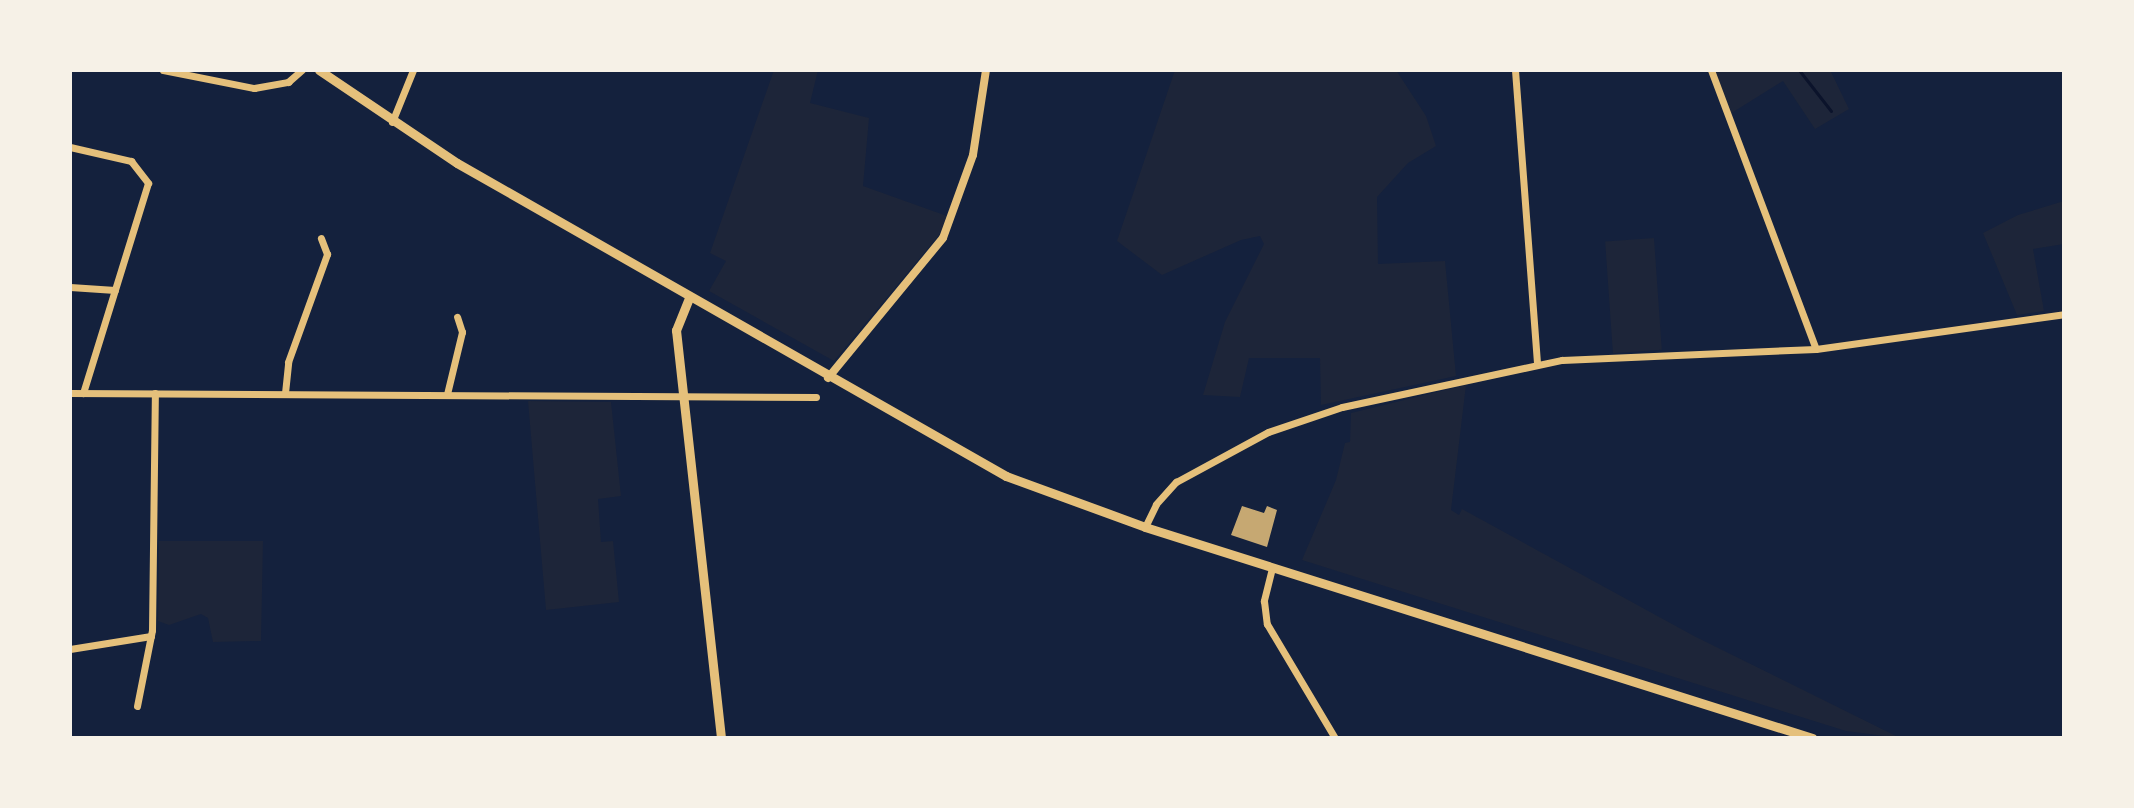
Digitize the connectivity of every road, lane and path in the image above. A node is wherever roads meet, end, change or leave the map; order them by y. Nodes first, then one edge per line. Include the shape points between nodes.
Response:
1 (163, 70) edge
2 (302, 70) edge
3 (319, 70) edge
4 (413, 70) edge
5 (986, 70) edge
6 (1515, 70) edge
7 (1711, 70) edge
8 (392, 122) junction
9 (70, 147) edge
10 (321, 238) dead end
11 (70, 287) edge
12 (115, 290) junction
13 (689, 298) junction
14 (2064, 314) edge
15 (457, 317) dead end
16 (1816, 349) junction
17 (1537, 364) junction
18 (828, 378) junction
19 (70, 393) edge
20 (83, 393) junction
21 (155, 393) junction
22 (285, 393) junction
23 (447, 394) junction
24 (683, 395) junction
25 (816, 397) dead end
26 (1145, 527) junction
27 (1272, 568) junction
28 (151, 636) junction
29 (70, 649) edge
30 (137, 706) dead end
31 (721, 738) edge
32 (1335, 738) edge
33 (1812, 738) edge

1 - 2 street via 254,88 288,82
3 - 8 main road
4 - 8 street
5 - 18 street via 973,155 943,238
6 - 17 street
7 - 16 street
8 - 13 main road
9 - 12 street via 131,161 147,177 148,190
10 - 22 street via 327,254 288,362
11 - 12 street
12 - 20 street
13 - 18 main road
13 - 24 main road via 676,324
14 - 16 street
15 - 23 street via 462,332
16 - 17 street
17 - 26 street via 1315,414 1268,432 1176,482
18 - 26 main road via 1006,476
19 - 20 street
20 - 21 street
21 - 22 street
21 - 28 street
22 - 23 street
23 - 24 street
24 - 25 street
24 - 31 main road
26 - 27 main road
27 - 32 street via 1264,601 1267,624
27 - 33 main road
28 - 29 street
28 - 30 street

